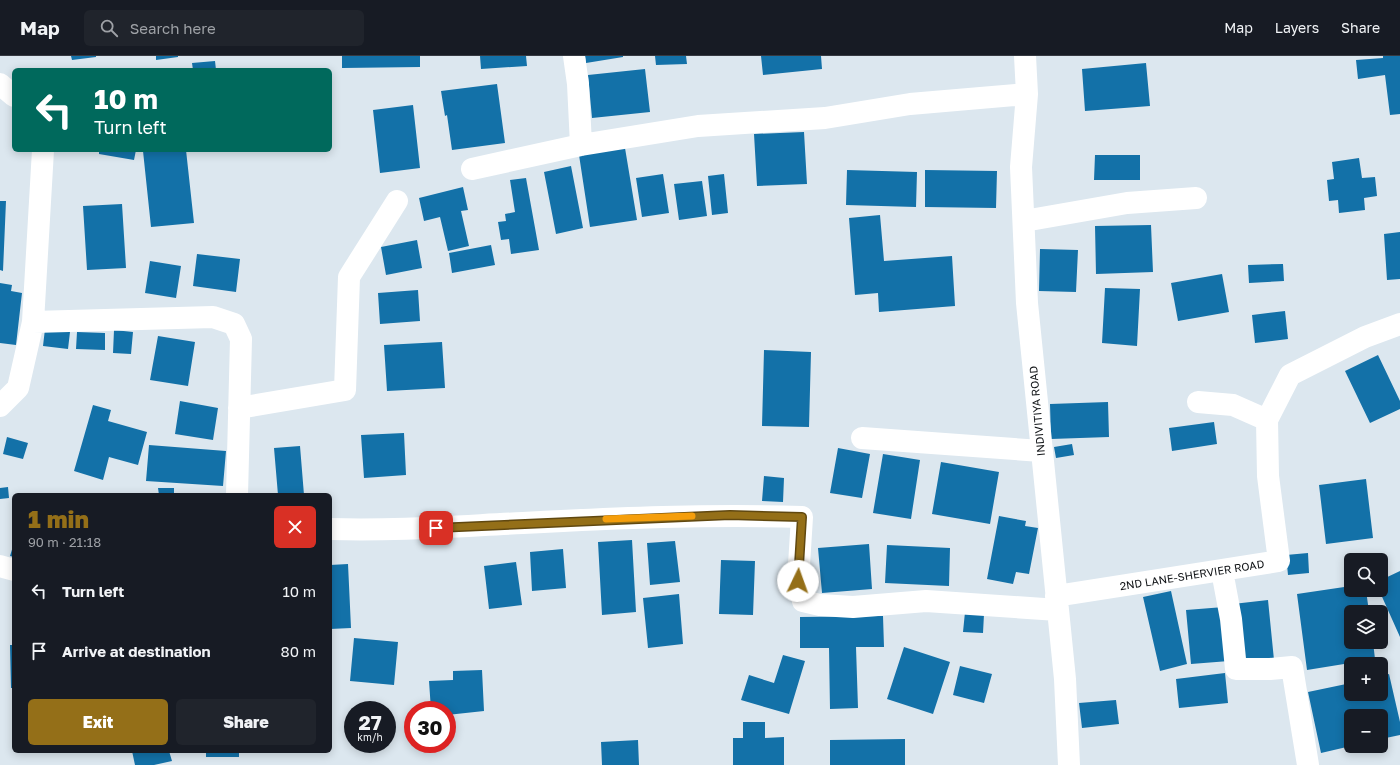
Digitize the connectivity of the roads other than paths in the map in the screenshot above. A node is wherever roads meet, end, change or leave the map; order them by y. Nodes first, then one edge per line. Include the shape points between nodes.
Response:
1 (574, 56) edge
2 (1024, 56) edge
3 (0, 84) edge
4 (12, 94) edge
5 (1027, 94) junction
6 (581, 145) junction
7 (43, 152) edge
8 (472, 169) dead end
9 (1196, 198) dead end
10 (397, 201) dead end
11 (1024, 221) junction
12 (33, 322) junction
13 (1400, 324) edge
14 (1198, 402) dead end
15 (0, 406) edge
16 (239, 408) junction
17 (1267, 420) junction
18 (862, 438) dead end
19 (1041, 451) junction
20 (237, 493) edge
21 (332, 529) edge
22 (0, 566) edge
23 (12, 569) edge
24 (1222, 570) junction
25 (1057, 603) junction
26 (1069, 765) edge
27 (1308, 765) edge

1 - 6 street
2 - 5 street, INDIVITIYA ROAD
3 - 4 street
5 - 6 street via 910,104 826,118 698,126
5 - 11 street, INDIVITIYA ROAD via 1021,167
6 - 8 street
7 - 12 street
9 - 11 street via 1127,203
10 - 16 street via 349,277 345,390
11 - 19 street, INDIVITIYA ROAD via 1027,303
12 - 15 street via 18,388
12 - 16 street via 213,317 234,324 241,339
13 - 17 street, 2ND LANE-SHERVIER ROAD via 1365,336 1290,375
14 - 17 street via 1233,405
16 - 20 street
17 - 24 street, 2ND LANE-SHERVIER ROAD via 1268,476 1279,562
18 - 19 street
19 - 25 street, INDIVITIYA ROAD
21 - 25 street, 2ND LANE-SHERVIER ROAD via 376,531 730,515 802,517 798,581 803,601 820,605 853,606 926,601
22 - 23 street
24 - 25 street, 2ND LANE-SHERVIER ROAD
24 - 27 street via 1231,619 1236,669 1292,667
25 - 26 street, INDIVITIYA ROAD via 1065,678

